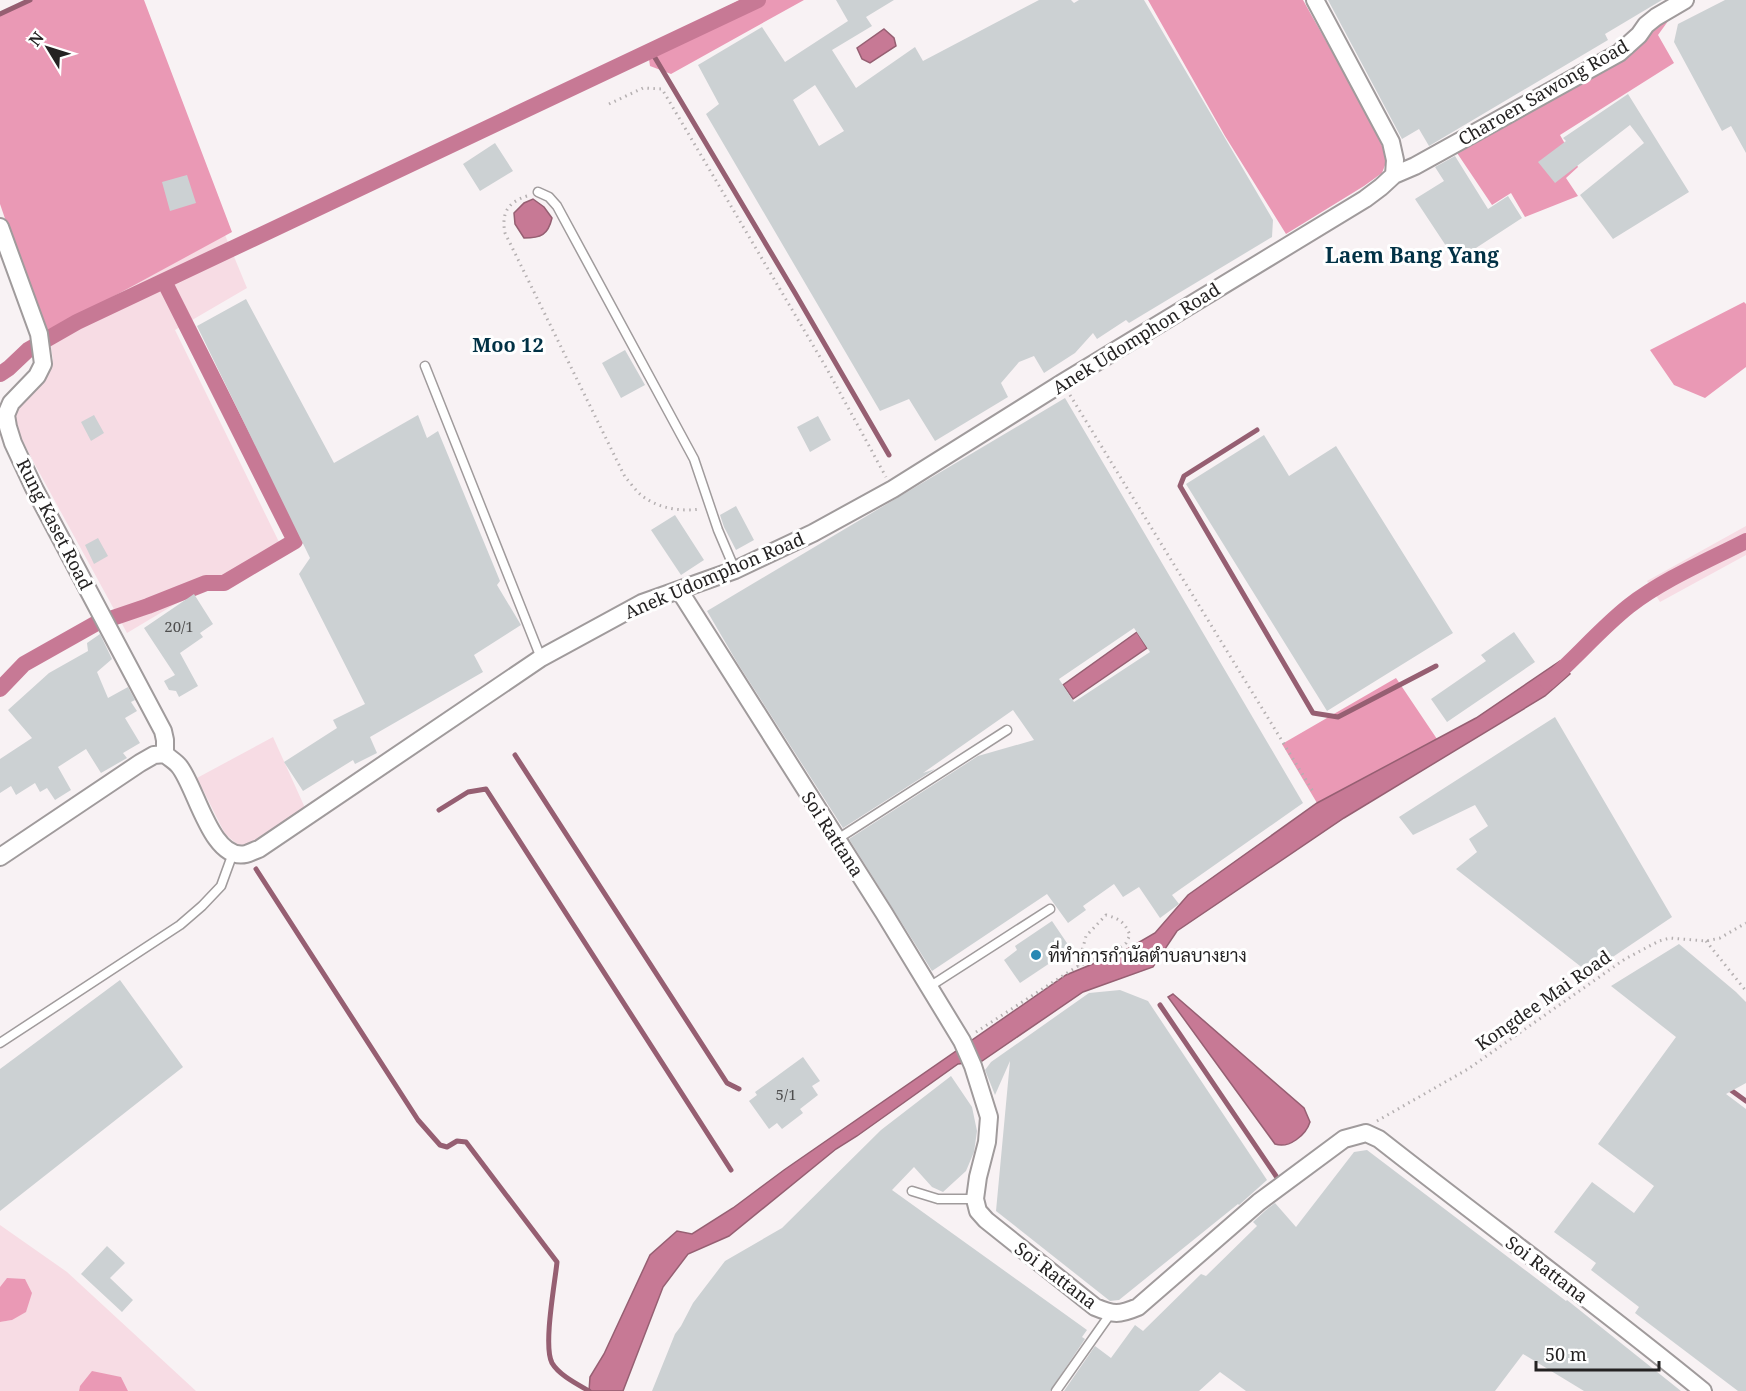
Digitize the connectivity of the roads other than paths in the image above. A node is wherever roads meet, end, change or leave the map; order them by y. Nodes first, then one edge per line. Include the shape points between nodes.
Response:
1 (1315, 0) edge
2 (1685, 0) edge
3 (1394, 175) junction
4 (538, 192) road end
5 (0, 227) edge
6 (424, 366) dead end
7 (735, 570) junction
8 (679, 590) junction
9 (541, 658) junction
10 (1007, 730) dead end
11 (165, 754) junction
12 (836, 840) junction
13 (233, 853) junction
14 (0, 857) edge
15 (1050, 909) dead end
16 (929, 987) junction
17 (0, 1043) edge
18 (912, 1191) dead end
19 (975, 1199) junction
20 (1111, 1314) junction
21 (1056, 1391) edge
22 (1703, 1391) edge

1 - 3 street via 1391,142
2 - 3 street, Charoen Sawong Road via 1656,17 1619,53
3 - 7 street, Anek Udomphon Road via 1365,199 893,489
4 - 7 lane via 557,206 694,459
5 - 11 street, Rung Kaset Road via 40,343 43,364 11,403 6,416 13,443 163,731
6 - 9 lane
7 - 8 street, Anek Udomphon Road
8 - 9 street, Anek Udomphon Road via 642,603
8 - 12 street, Soi Rattana
9 - 13 street, Anek Udomphon Road via 259,849 244,855
10 - 12 lane
11 - 13 street via 180,766 214,836
11 - 14 street via 140,763
12 - 16 street, Soi Rattana
13 - 17 lane via 221,886 180,925
15 - 16 lane
16 - 19 street, Soi Rattana via 961,1040 989,1117
18 - 19 lane via 938,1199
19 - 20 street, Soi Rattana via 986,1220 1095,1306
20 - 21 lane
20 - 22 street, Soi Rattana via 1138,1307 1259,1202 1344,1139 1366,1133 1620,1323

